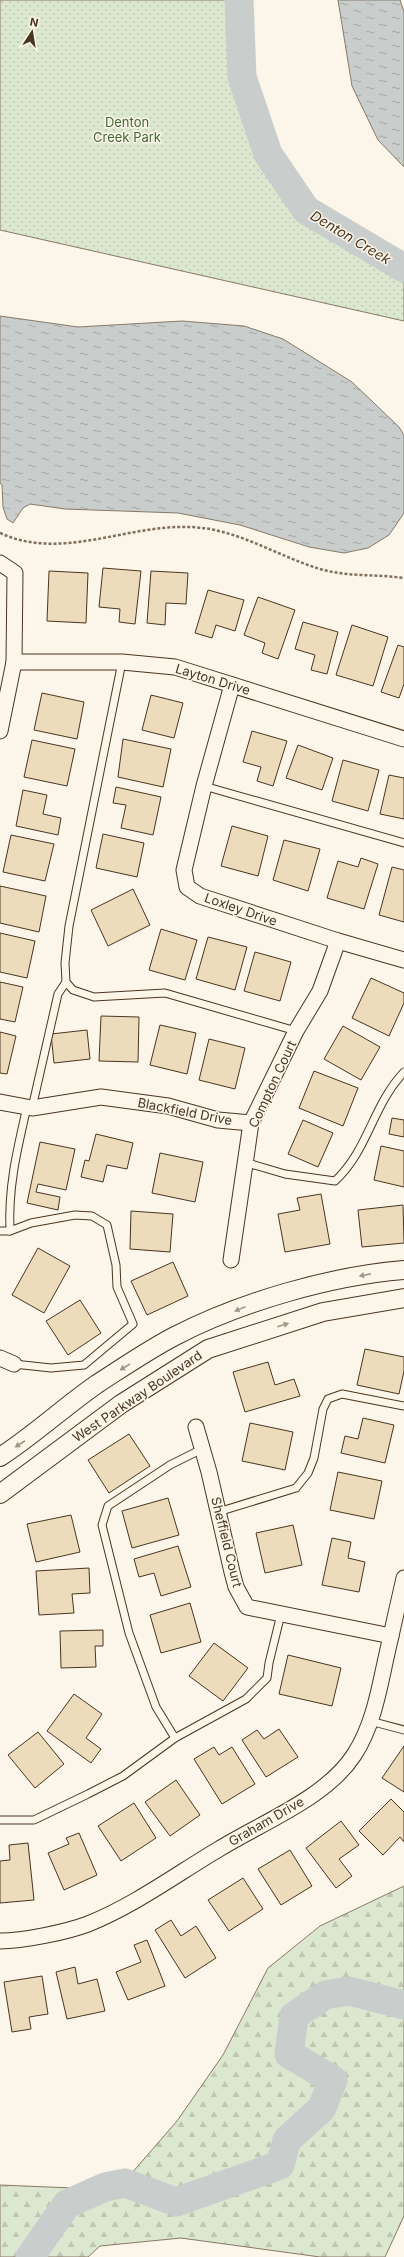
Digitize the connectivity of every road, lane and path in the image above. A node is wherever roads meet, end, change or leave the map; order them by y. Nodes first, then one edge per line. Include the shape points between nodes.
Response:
1 (0, 533) edge
2 (0, 563) edge
3 (404, 578) edge
4 (14, 662) junction
5 (122, 662) junction
6 (5, 681) edge
7 (232, 685) junction
8 (0, 731) edge
9 (404, 739) edge
10 (204, 786) junction
11 (404, 843) edge
12 (338, 942) junction
13 (404, 960) edge
14 (66, 982) junction
15 (296, 1031) junction
16 (404, 1072) edge
17 (0, 1102) edge
18 (29, 1107) junction
19 (251, 1123) junction
20 (244, 1162) junction
21 (0, 1231) edge
22 (10, 1231) junction
23 (231, 1260) dead end
24 (404, 1270) edge
25 (404, 1298) edge
26 (7, 1361) edge
27 (404, 1406) edge
28 (196, 1427) dead end
29 (202, 1449) junction
30 (0, 1457) edge
31 (0, 1494) edge
32 (218, 1512) junction
33 (404, 1578) edge
34 (281, 1614) junction
35 (391, 1636) junction
36 (370, 1721) junction
37 (404, 1730) edge
38 (175, 1738) junction
39 (0, 1820) edge
40 (0, 1941) edge

1 - 3 path via 18,540 64,544 167,528 206,528 329,571
2 - 4 street via 15,573
4 - 5 street, Layton Drive
4 - 6 street
5 - 7 street, Layton Drive via 175,667
5 - 14 lane via 69,926 65,963
6 - 8 street
7 - 9 street, Layton Drive
7 - 10 street, Loxley Drive
10 - 11 lane
10 - 12 street, Loxley Drive via 184,870 187,887 200,896
12 - 13 street, Loxley Drive
12 - 15 street, Compton Court via 320,991
14 - 15 lane via 73,990 94,997 165,993
14 - 18 lane via 58,994
15 - 19 street, Compton Court
16 - 20 lane via 390,1087 379,1106 369,1133 349,1168 336,1181 284,1174
17 - 18 street, Blackfield Drive
18 - 19 street, Blackfield Drive via 101,1097 168,1106 218,1120
18 - 22 lane via 10,1184
19 - 20 street, Compton Court
20 - 23 street, Compton Court
21 - 22 lane
22 - 26 lane via 31,1223 75,1215 92,1216 107,1225 116,1265 117,1287 133,1324 84,1365 51,1368
24 -> 30 street, West Parkway Boulevard via 310,1286 244,1307 175,1336 96,1385 32,1436
31 -> 25 street, West Parkway Boulevard via 121,1404 208,1349 323,1312
27 - 32 lane via 342,1394 328,1399 323,1409 314,1458 308,1473 296,1488
28 - 29 street, Sheffield Court
29 - 32 street, Sheffield Court
29 - 38 lane via 170,1465 108,1506 102,1525 129,1633 156,1707
32 - 34 street, Sheffield Court via 236,1587 247,1607
33 - 35 street, Graham Drive
34 - 35 street, Sheffield Court
34 - 38 lane via 267,1678 246,1699
35 - 36 street, Graham Drive
36 - 37 lane
36 - 40 street, Graham Drive via 354,1754 337,1775 297,1805 248,1831 117,1911 87,1924 17,1941
38 - 39 lane via 123,1776 34,1820

